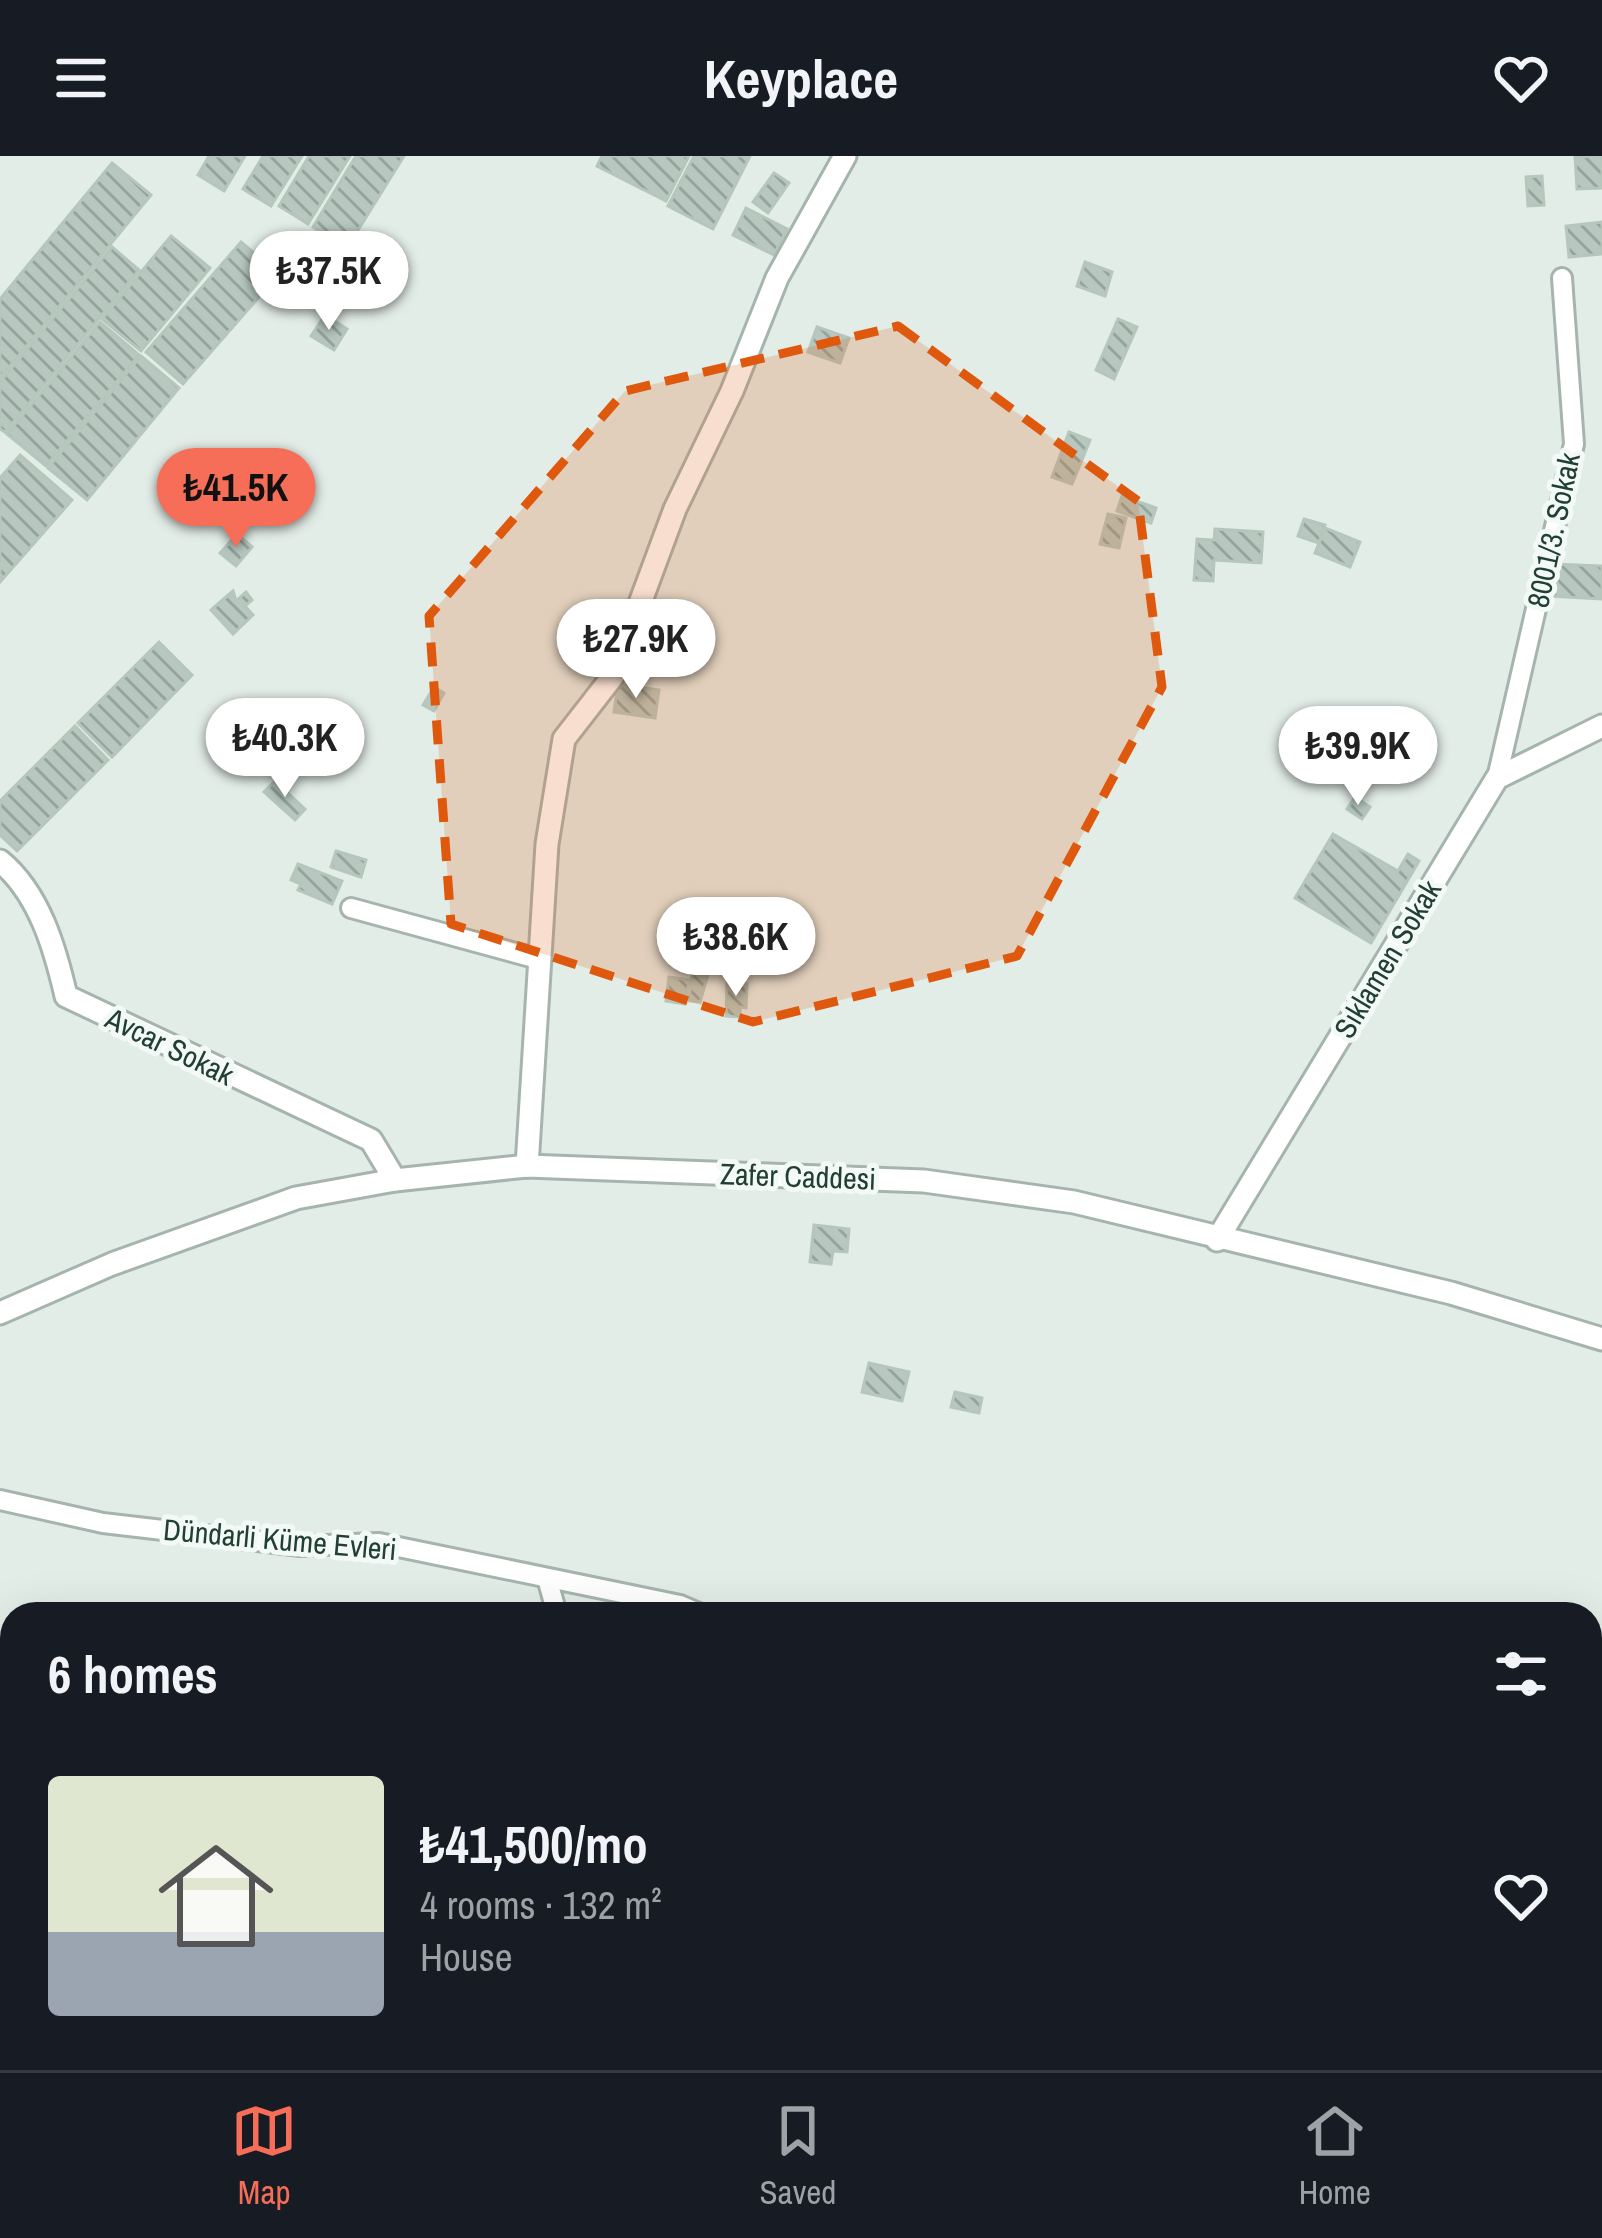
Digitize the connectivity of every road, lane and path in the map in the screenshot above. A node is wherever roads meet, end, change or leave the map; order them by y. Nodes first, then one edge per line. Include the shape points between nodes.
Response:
1 (845, 156) edge
2 (1562, 278) dead end
3 (1602, 726) edge
4 (1496, 778) junction
5 (0, 861) edge
6 (351, 908) dead end
7 (538, 959) junction
8 (527, 1166) junction
9 (395, 1180) junction
10 (1217, 1240) junction
11 (0, 1313) edge
12 (1602, 1339) edge
13 (0, 1500) edge
14 (547, 1578) junction
15 (554, 1602) edge
16 (665, 1602) edge
17 (476, 2070) edge
18 (487, 2070) edge

1 - 7 street via 777,278 674,509 613,676 564,739
2 - 4 street, 8001/3. Sokak via 1574,444
3 - 4 street
4 - 10 street, Sıklamen Sokak
5 - 9 street, Avcar Sokak via 20,878 56,951 66,996 371,1141
6 - 7 street
7 - 8 street
8 - 9 street, Zafer Caddesi
8 - 10 street, Zafer Caddesi via 924,1180 1074,1202
9 - 11 street, Zafer Caddesi via 296,1198
10 - 12 street, Zafer Caddesi via 1451,1293
13 - 14 street, Dündarli Küme Evleri via 103,1523 300,1546 379,1543
14 - 15 street
14 - 16 street, Dündarli Küme Evleri
17 - 18 street

